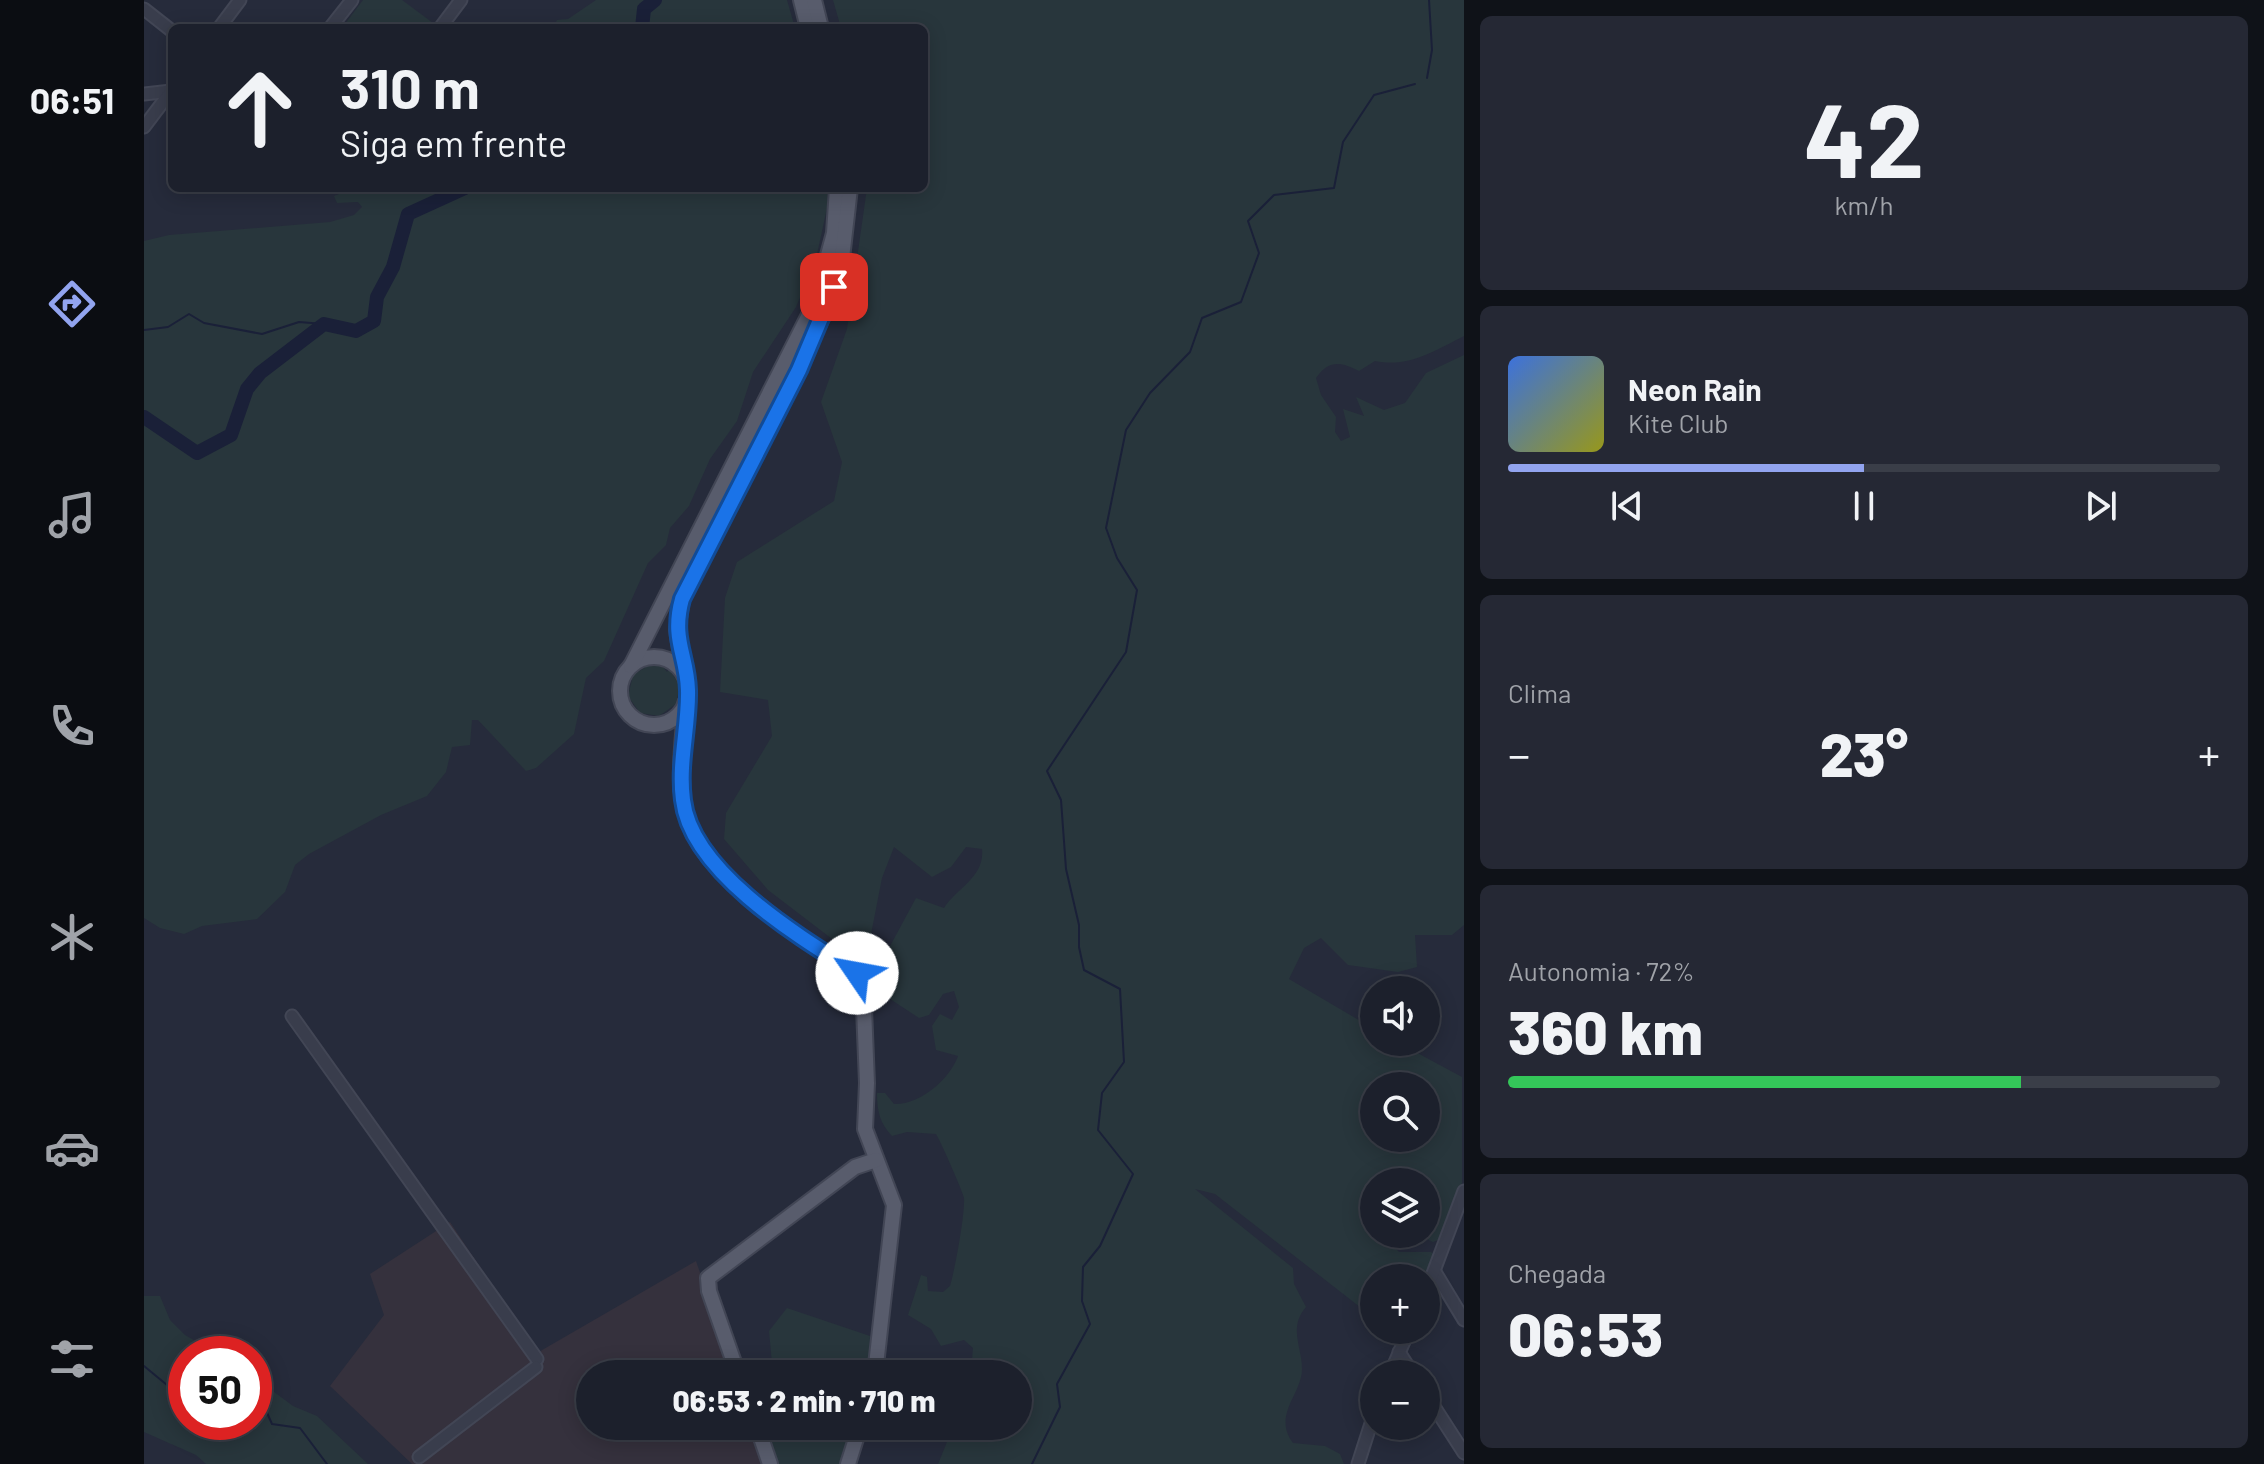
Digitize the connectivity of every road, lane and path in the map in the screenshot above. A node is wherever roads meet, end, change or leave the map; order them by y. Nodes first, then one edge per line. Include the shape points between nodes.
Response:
1 (240, 0) edge
2 (352, 0) edge
3 (461, 0) edge
4 (801, 0) edge
5 (814, 0) edge
6 (144, 9) edge
7 (222, 24) edge
8 (333, 24) edge
9 (443, 24) edge
10 (807, 24) edge
11 (820, 24) edge
12 (168, 28) edge
13 (168, 91) edge
14 (144, 94) edge
15 (168, 95) edge
16 (144, 127) edge
17 (837, 192) edge
18 (850, 192) edge
19 (631, 666) junction
20 (684, 675) junction
21 (685, 703) junction
22 (664, 723) junction
23 (682, 758) junction
24 (292, 1016) dead end
25 (866, 1138) junction
26 (876, 1160) junction
27 (855, 1167) junction
28 (1464, 1191) edge
29 (1438, 1264) edge
30 (1440, 1280) edge
31 (1464, 1320) edge
32 (1403, 1344) edge
33 (1399, 1352) junction
34 (733, 1360) edge
35 (877, 1360) edge
36 (1396, 1360) edge
37 (1404, 1360) edge
38 (1440, 1416) edge
39 (762, 1440) edge
40 (856, 1440) edge
41 (1366, 1440) edge
42 (1464, 1453) edge
43 (419, 1457) dead end
44 (770, 1464) edge
45 (848, 1464) edge
46 (1358, 1464) edge

1 - 7 street
2 - 8 street
3 - 9 street
4 - 10 main road
5 - 11 main road
6 - 12 street
13 - 14 street
15 - 16 street
17 - 19 main road via 834,233 815,303
18 - 20 main road via 841,267 827,308 682,599 677,630
19 - 20 main road via 659,657
19 - 22 main road via 620,687 625,709 644,723
20 - 21 main road
21 - 22 main road
21 - 23 main road
22 - 23 main road
23 - 25 main road via 684,811 708,856 802,939 857,973 863,983
24 - 43 street via 536,1363
25 - 26 main road
25 - 27 main road
26 - 27 main road
26 - 35 main road via 891,1192 894,1219
27 - 34 main road via 708,1278
28 - 29 street
30 - 31 street
32 - 33 street
33 - 36 street
33 - 37 street
38 - 42 street
39 - 44 main road
40 - 45 main road
41 - 46 street

